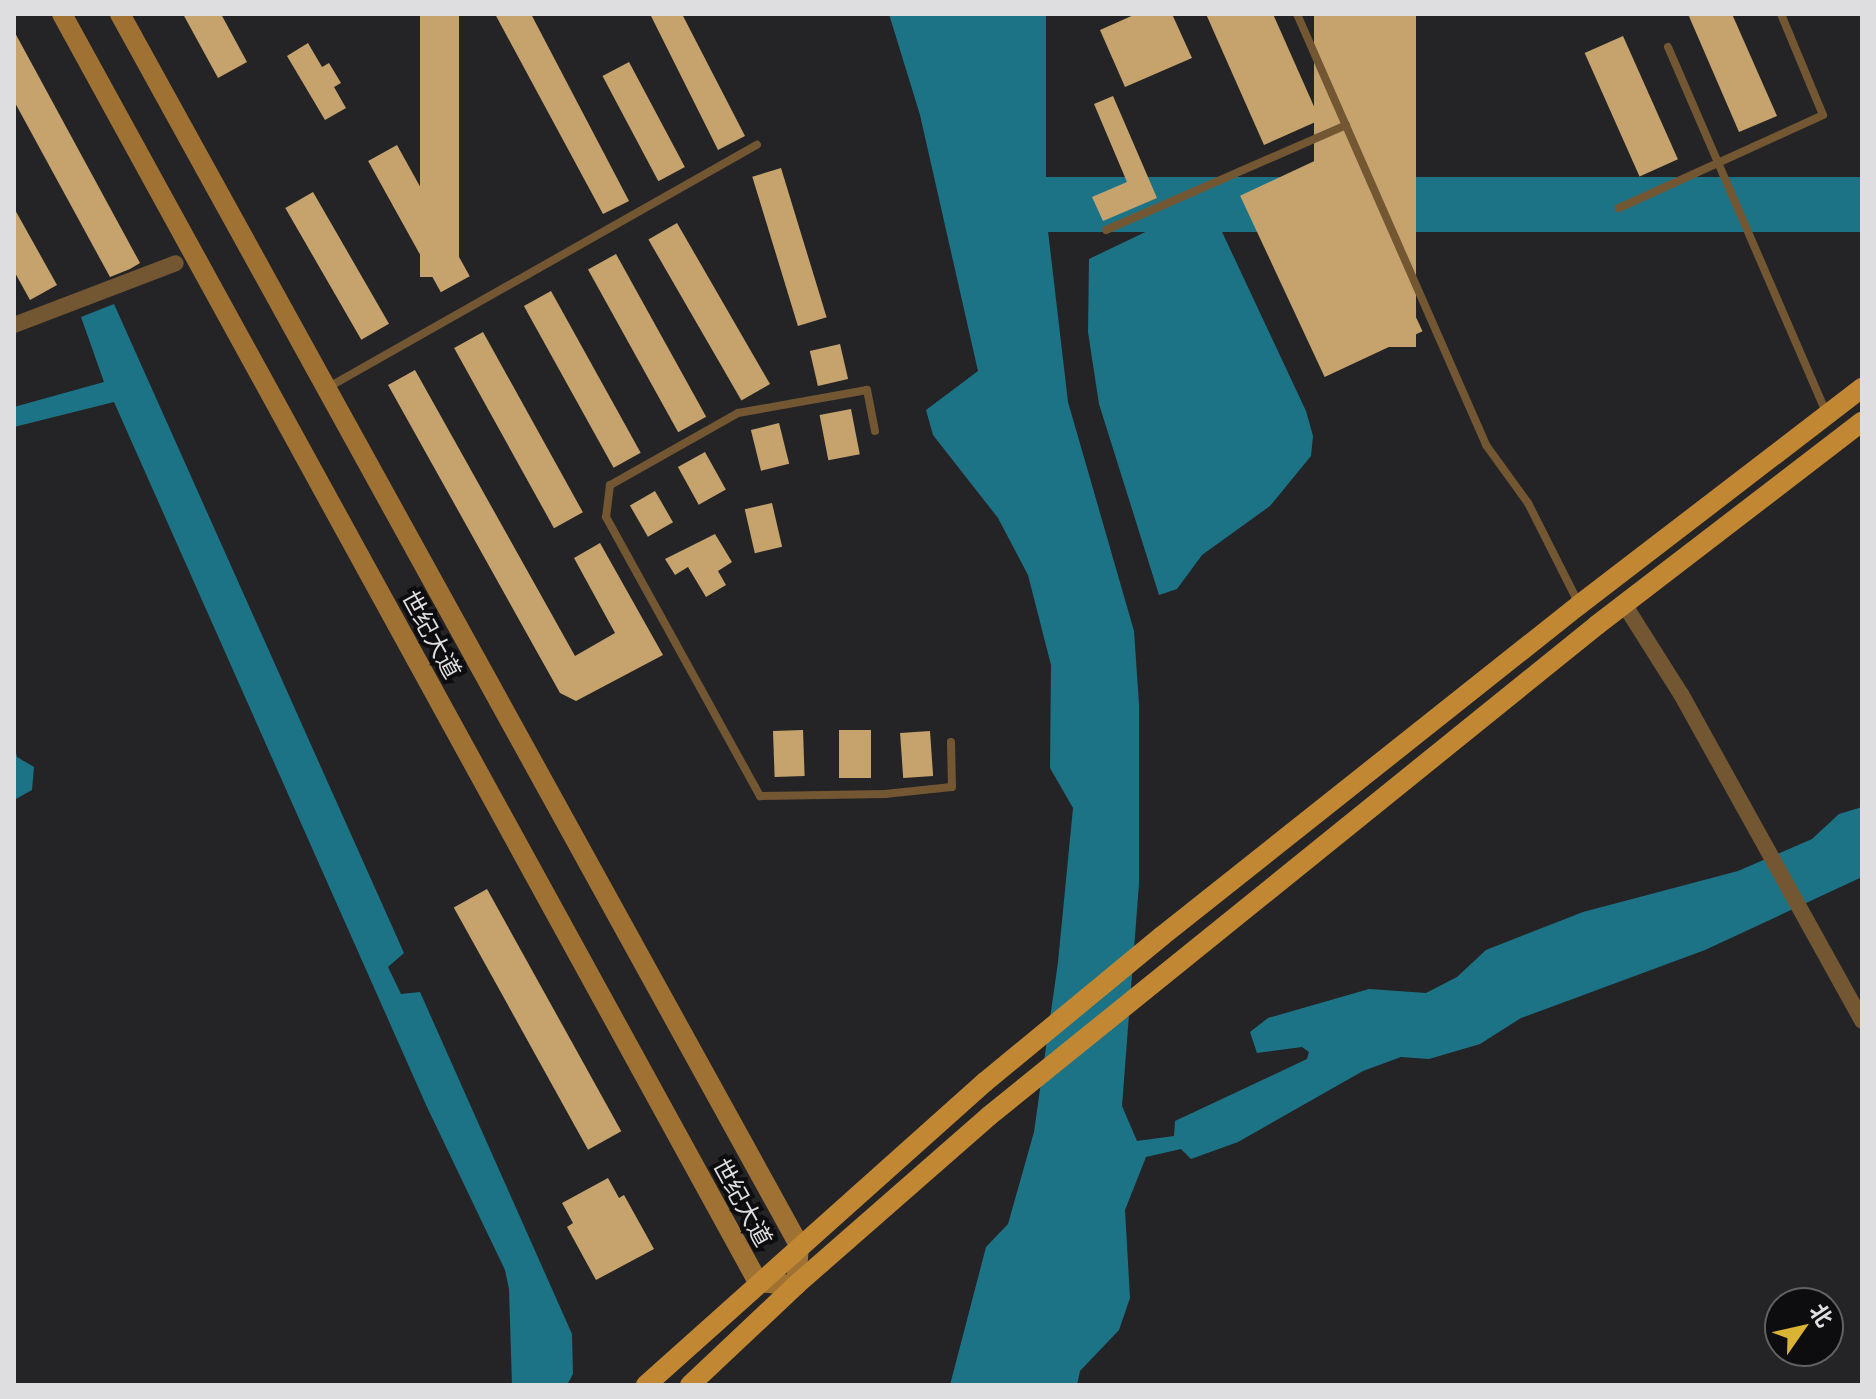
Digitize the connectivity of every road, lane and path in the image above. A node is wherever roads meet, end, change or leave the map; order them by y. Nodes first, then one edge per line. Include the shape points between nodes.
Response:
1 (62, 14) edge
2 (120, 14) edge
3 (1297, 14) edge
4 (1781, 14) edge
5 (1668, 47) dead end
6 (1346, 125) junction
7 (757, 145) dead end
8 (1718, 163) junction
9 (1619, 208) dead end
10 (1106, 230) dead end
11 (176, 263) dead end
12 (14, 325) edge
13 (327, 388) junction
14 (1862, 388) edge
15 (1827, 415) junction
16 (1862, 422) edge
17 (875, 431) dead end
18 (1624, 604) junction
19 (1579, 605) junction
20 (951, 742) dead end
21 (1862, 1021) edge
22 (799, 1245) junction
23 (758, 1282) junction
24 (796, 1285) junction
25 (646, 1385) edge
26 (690, 1385) edge

1 - 23 main road, 世纪大道
2 - 13 main road, 世纪大道
3 - 6 lane
4 - 8 lane via 1823,115
5 - 8 lane
6 - 10 lane
6 - 19 lane via 1486,445 1528,503
7 - 13 lane
8 - 9 lane
8 - 15 lane
11 - 12 street
13 - 22 main road, 世纪大道
14 - 15 main road
15 - 19 main road
16 - 18 main road
17 - 20 lane via 867,390 738,413 610,485 606,517 760,796 952,787
18 - 21 street via 1681,694
18 - 24 main road via 989,1116
19 - 22 main road via 1162,936
22 - 23 main road
22 - 24 main road, 世纪大道
23 - 24 main road, 世纪大道
23 - 25 main road
24 - 26 main road

